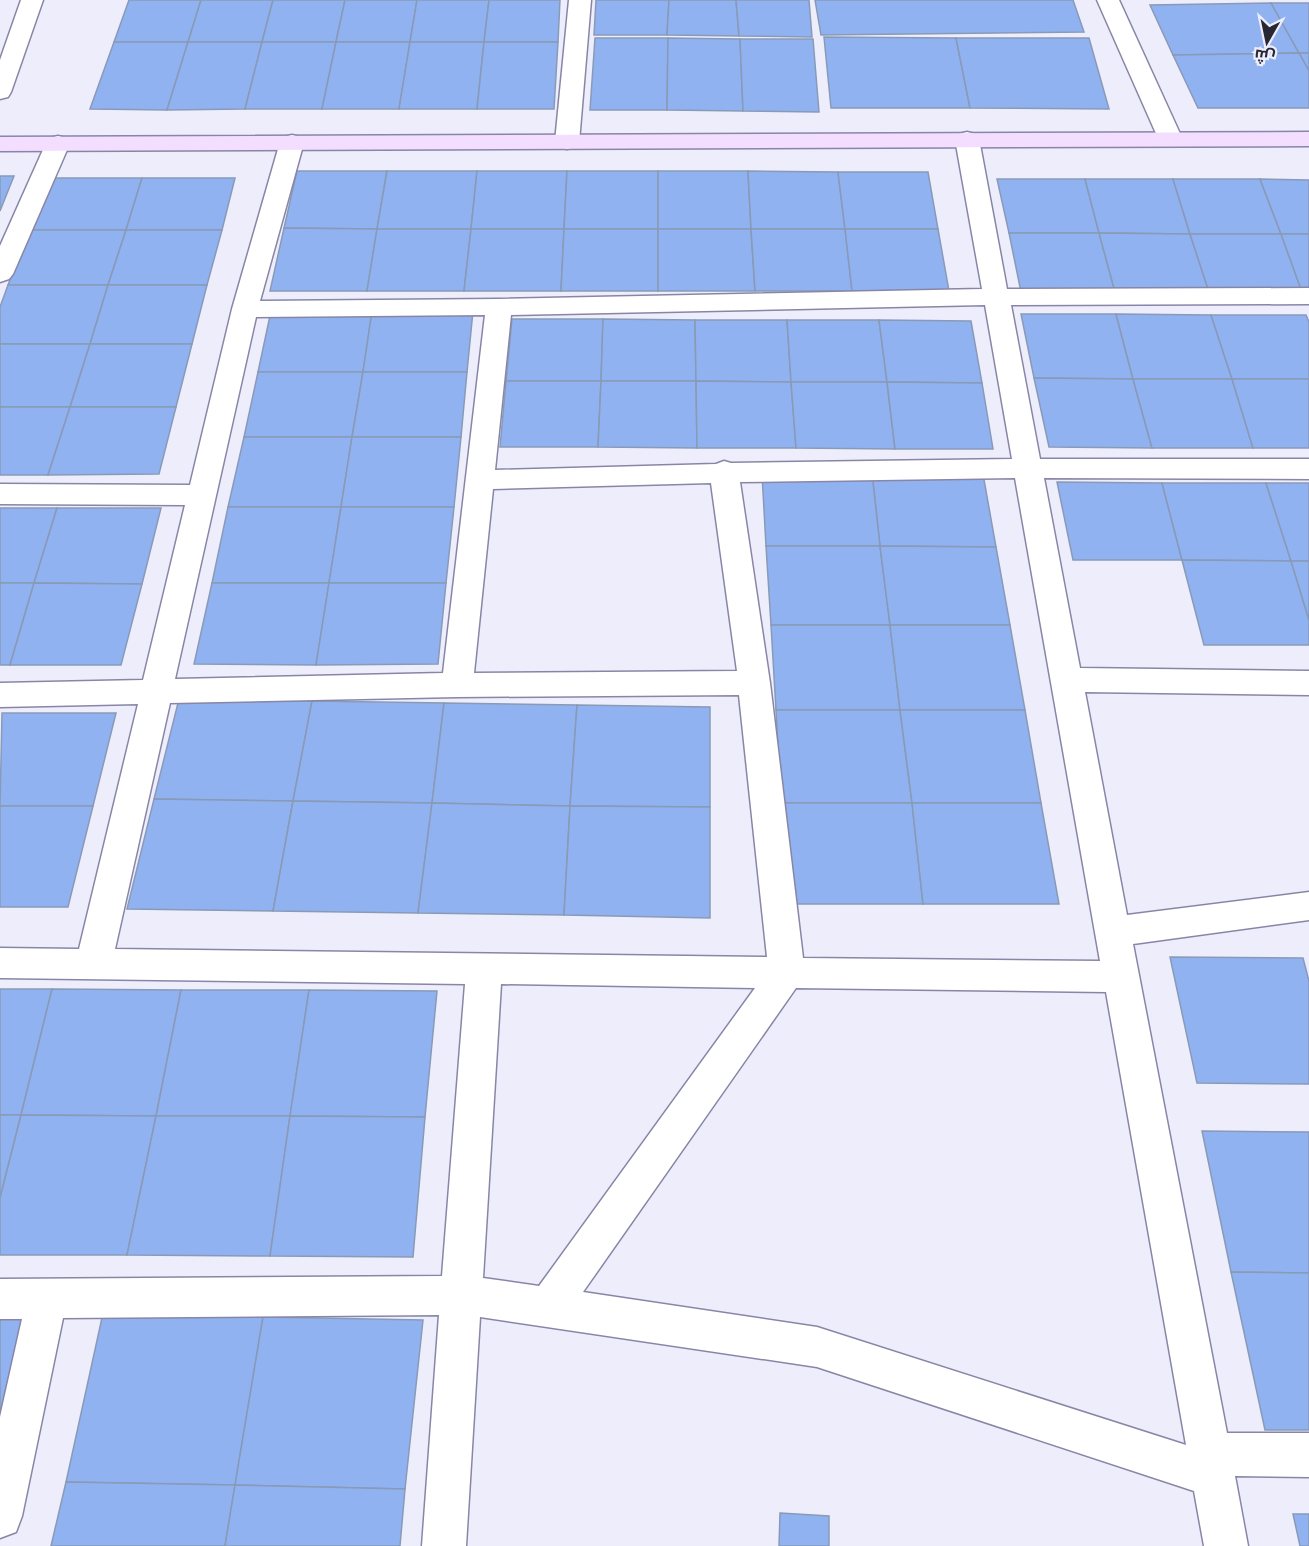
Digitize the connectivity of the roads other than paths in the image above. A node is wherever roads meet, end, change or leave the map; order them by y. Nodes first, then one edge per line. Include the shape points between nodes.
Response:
1 (580, 0) edge
2 (1108, 0) edge
3 (22, 9) edge
4 (0, 92) edge
5 (1170, 138) junction
6 (967, 139) junction
7 (1309, 139) edge
8 (567, 141) junction
9 (292, 142) junction
10 (58, 143) junction
11 (0, 144) edge
12 (0, 274) edge
13 (1309, 296) edge
14 (996, 297) junction
15 (499, 308) junction
16 (245, 309) junction
17 (1028, 467) junction
18 (1309, 469) edge
19 (724, 471) junction
20 (480, 480) junction
21 (0, 494) edge
22 (203, 495) junction
23 (1067, 680) junction
24 (754, 683) junction
25 (1309, 683) edge
26 (457, 685) junction
27 (158, 692) junction
28 (0, 695) edge
29 (1309, 906) edge
30 (1113, 932) junction
31 (94, 962) junction
32 (0, 963) edge
33 (484, 968) junction
34 (787, 972) junction
35 (1122, 977) junction
36 (462, 1295) junction
37 (47, 1298) junction
38 (0, 1299) edge
39 (548, 1307) junction
40 (1309, 1455) edge
41 (1210, 1464) junction
42 (0, 1516) edge
43 (444, 1546) edge
44 (1226, 1546) edge

1 - 8 street
2 - 5 street
3 - 4 street
5 - 6 street
5 - 7 street
6 - 8 street
6 - 14 street
8 - 9 street
9 - 10 street
9 - 16 street
10 - 11 street
10 - 12 street
13 - 14 street
14 - 15 street
14 - 17 street
15 - 16 street
15 - 20 street
16 - 22 street
17 - 18 street
17 - 19 street
17 - 23 street
19 - 20 street
19 - 24 street
20 - 26 street
21 - 22 street
22 - 27 street
23 - 25 street
23 - 30 street
24 - 26 street
24 - 34 street
26 - 27 street
27 - 28 street
27 - 31 street
29 - 30 street
30 - 35 street
31 - 32 street
31 - 33 street
33 - 34 street
33 - 36 street
34 - 35 street
34 - 39 street
35 - 41 street
36 - 37 street
36 - 39 street
36 - 43 street
37 - 38 street
37 - 42 street
39 - 41 street via 817,1347
40 - 41 street
41 - 44 street

